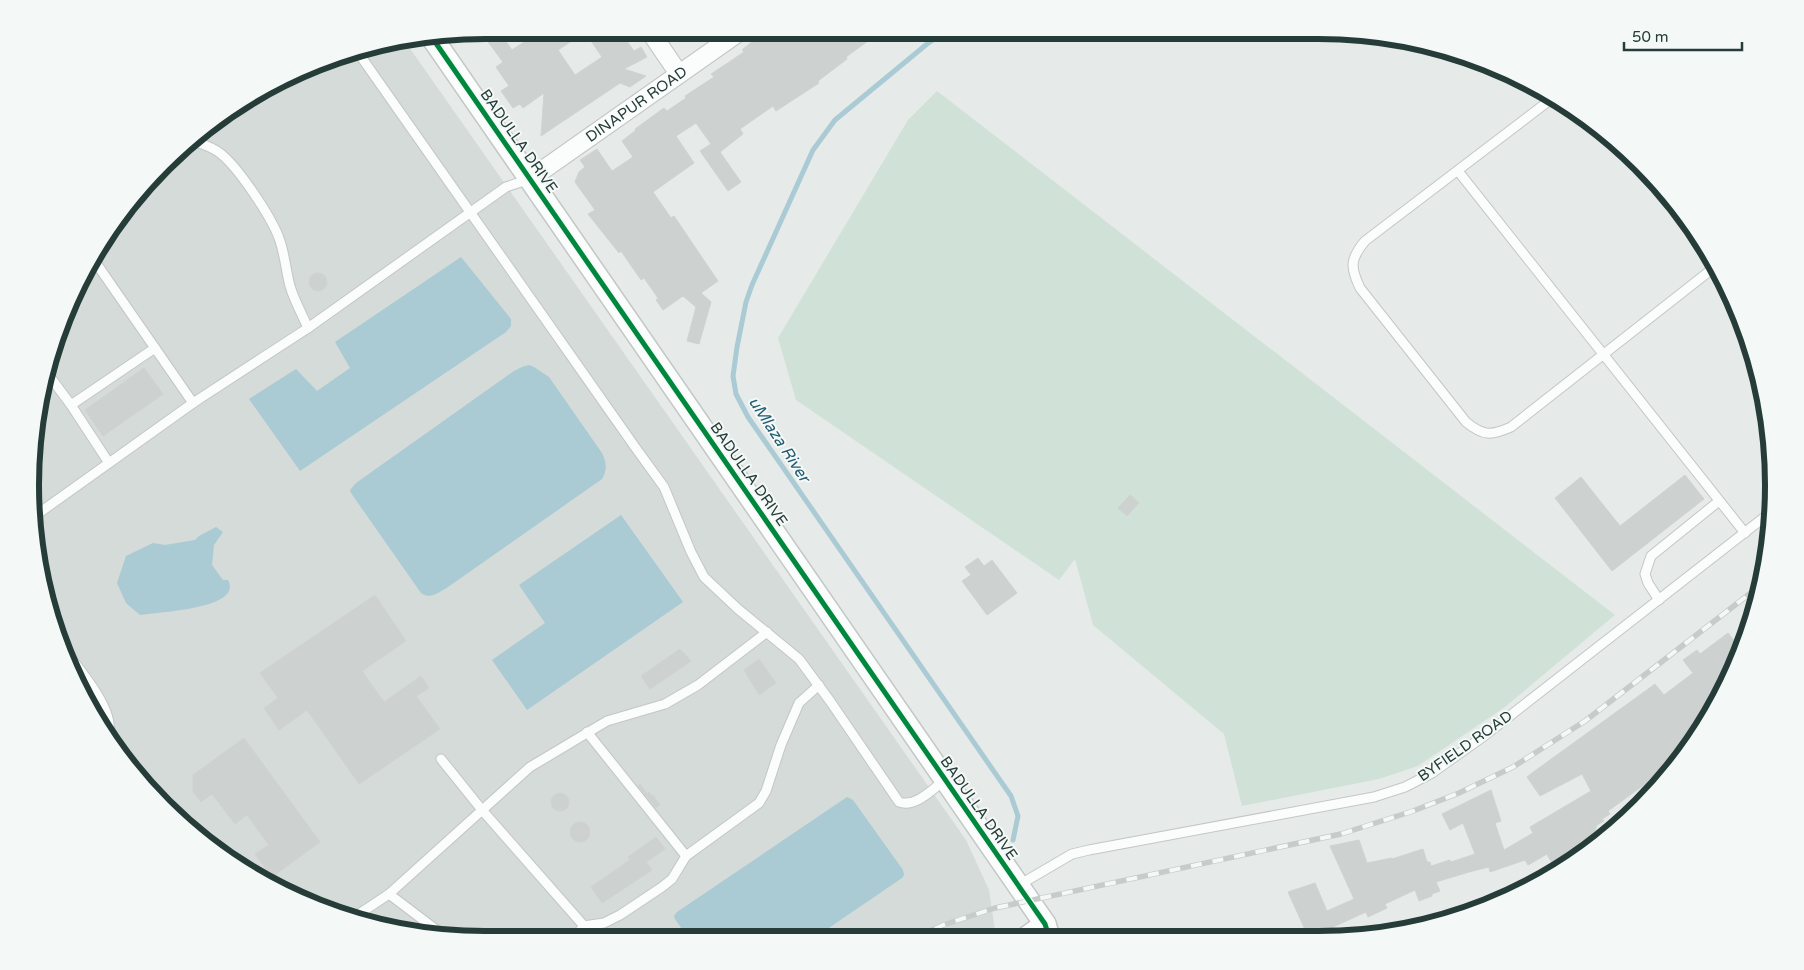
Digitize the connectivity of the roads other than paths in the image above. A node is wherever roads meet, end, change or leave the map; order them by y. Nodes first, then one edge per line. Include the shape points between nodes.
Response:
1 (655, 39) edge
2 (729, 39) edge
3 (435, 42) edge
4 (361, 57) edge
5 (679, 74) junction
6 (1547, 102) edge
7 (199, 143) edge
8 (1458, 171) junction
9 (530, 179) junction
10 (470, 212) junction
11 (97, 265) edge
12 (1710, 271) edge
13 (308, 328) junction
14 (155, 348) junction
15 (1604, 354) junction
16 (52, 379) edge
17 (193, 403) junction
18 (71, 405) junction
19 (109, 463) junction
20 (1720, 501) junction
21 (40, 512) edge
22 (1764, 518) edge
23 (1745, 533) junction
24 (1659, 600) junction
25 (767, 632) junction
26 (80, 671) edge
27 (819, 685) junction
28 (108, 724) edge
29 (587, 732) junction
30 (441, 759) dead end
31 (945, 780) junction
32 (482, 810) junction
33 (686, 856) junction
34 (1018, 886) junction
35 (389, 894) junction
36 (360, 913) edge
37 (584, 926) junction
38 (433, 928) edge
39 (579, 931) edge
40 (1047, 931) edge

1 - 5 street
2 - 5 street, DINAPUR ROAD
3 - 9 street, BADULLA DRIVE
4 - 10 lane
5 - 9 street, DINAPUR ROAD
6 - 8 lane
7 - 13 lane via 217,151 230,163 267,213 280,240 290,285
8 - 15 lane
8 - 15 lane via 1365,241 1352,263 1360,288 1466,422 1488,434 1511,427
9 - 10 lane via 506,187
9 - 31 street, BADULLA DRIVE
10 - 13 lane
10 - 25 lane via 664,487 704,576 738,610
11 - 14 lane
12 - 15 lane
13 - 17 lane
14 - 17 lane
14 - 18 lane
15 - 20 lane
16 - 18 lane
17 - 19 lane
18 - 19 lane
19 - 21 lane
20 - 23 lane
20 - 24 lane via 1651,556 1646,574
22 - 23 lane, BYFIELD ROAD
23 - 24 lane, BYFIELD ROAD
24 - 34 lane, BYFIELD ROAD via 1484,736 1432,773 1405,787 1374,797 1072,854
25 - 27 lane via 799,659
25 - 29 lane via 698,685 664,704 606,721
26 - 28 lane via 104,704
27 - 31 lane via 899,802 910,804 917,801
27 - 33 lane via 798,703 759,803
29 - 32 lane via 530,767
29 - 33 lane
30 - 32 lane
31 - 34 street, BADULLA DRIVE
32 - 35 lane
32 - 37 lane
33 - 37 lane via 672,879 662,887 620,915 604,923
34 - 40 street, BADULLA DRIVE
35 - 36 lane
35 - 38 lane
37 - 39 lane

